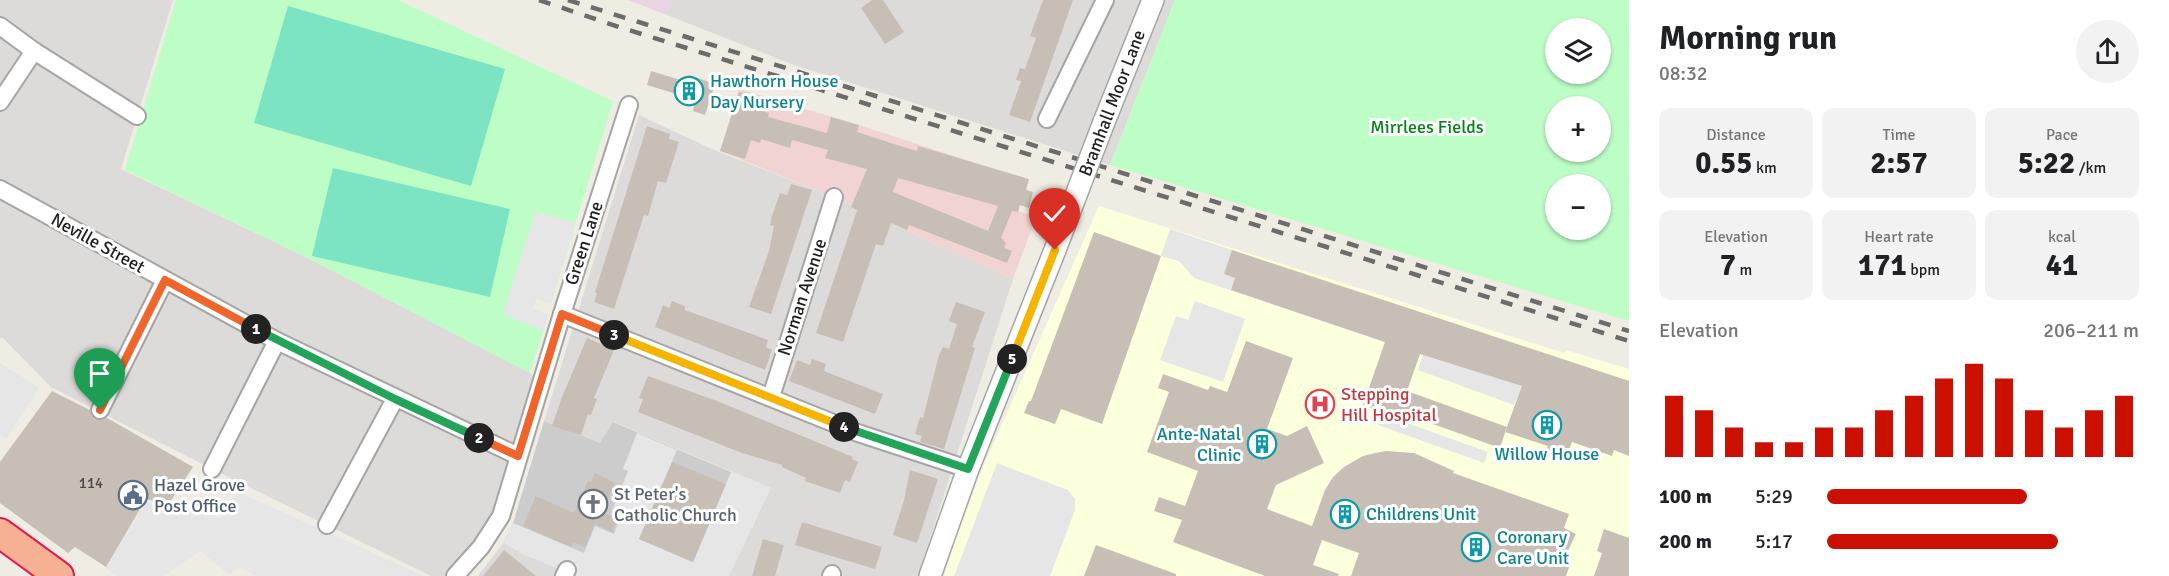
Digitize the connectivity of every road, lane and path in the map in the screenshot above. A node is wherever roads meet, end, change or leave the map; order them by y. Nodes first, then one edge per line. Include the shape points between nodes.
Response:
1 (1106, 0) edge
2 (1153, 0) edge
3 (0, 26) edge
4 (34, 51) junction
5 (0, 102) edge
6 (629, 105) dead end
7 (137, 116) dead end
8 (1047, 119) dead end
9 (0, 189) edge
10 (834, 197) dead end
11 (165, 280) junction
12 (562, 314) junction
13 (278, 341) junction
14 (771, 397) junction
15 (395, 399) junction
16 (100, 410) dead end
17 (518, 456) junction
18 (212, 469) dead end
19 (968, 469) junction
20 (327, 525) dead end
21 (0, 533) edge
22 (59, 576) edge
23 (455, 576) edge
24 (930, 576) edge

1 - 8 street
2 - 19 street, Bramhall Moor Lane, bridge
3 - 4 street
4 - 5 street
4 - 7 street
6 - 12 street, Green Lane
9 - 11 street, Neville Street
10 - 14 street, Norman Avenue
11 - 13 street, Neville Street
11 - 16 street
12 - 14 street
12 - 17 street, Green Lane
13 - 15 street, Neville Street
13 - 18 street
14 - 19 street via 858,433
15 - 17 street, Neville Street
15 - 20 street
17 - 23 street, Green Lane via 501,516
19 - 24 street, Bramhall Moor Lane
21 - 22 highway

